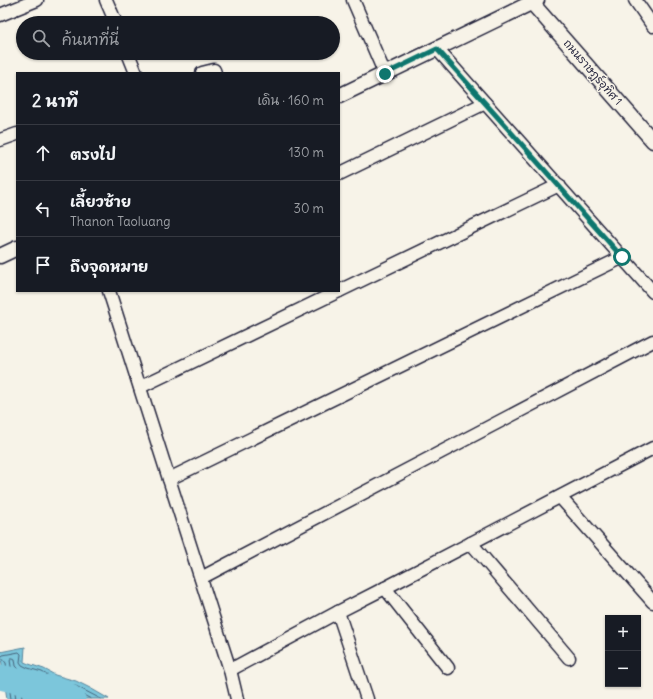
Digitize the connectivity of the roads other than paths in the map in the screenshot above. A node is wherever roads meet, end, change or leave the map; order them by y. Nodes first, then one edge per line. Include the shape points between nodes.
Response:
1 (37, 0) edge
2 (106, 0) edge
3 (353, 0) edge
4 (635, 0) edge
5 (535, 1) edge
6 (0, 15) edge
7 (113, 16) edge
8 (653, 26) edge
9 (437, 49) junction
10 (131, 60) edge
11 (136, 72) edge
12 (206, 72) edge
13 (215, 72) edge
14 (385, 74) junction
15 (340, 96) edge
16 (485, 103) junction
17 (16, 134) edge
18 (0, 140) edge
19 (653, 141) edge
20 (340, 174) edge
21 (559, 185) junction
22 (16, 248) edge
23 (0, 256) edge
24 (622, 257) junction
25 (340, 291) edge
26 (110, 292) edge
27 (337, 292) edge
28 (653, 292) edge
29 (653, 341) edge
30 (140, 387) junction
31 (652, 451) edge
32 (169, 479) junction
33 (560, 497) junction
34 (471, 543) junction
35 (201, 578) junction
36 (385, 588) junction
37 (653, 602) edge
38 (338, 612) junction
39 (569, 658) dead end
40 (448, 668) dead end
41 (230, 670) junction
42 (237, 699) edge
43 (366, 699) edge

1 - 6 street
2 - 7 street
3 - 14 street
4 - 8 street
5 - 9 street
5 - 19 street, ถนนราษฎร์อุทิศ 1
9 - 14 street
9 - 16 street
10 - 11 street
12 - 13 street
14 - 15 street
16 - 20 street
16 - 21 street
17 - 18 street
21 - 24 street
21 - 25 street
22 - 23 street
24 - 28 street
24 - 32 street
26 - 30 street
27 - 30 street
29 - 35 street
30 - 32 street
31 - 33 street
32 - 35 street
33 - 34 street
33 - 37 street
34 - 36 street
34 - 39 street
35 - 41 street
36 - 38 street
36 - 40 street
38 - 41 street
38 - 43 street
41 - 42 street

